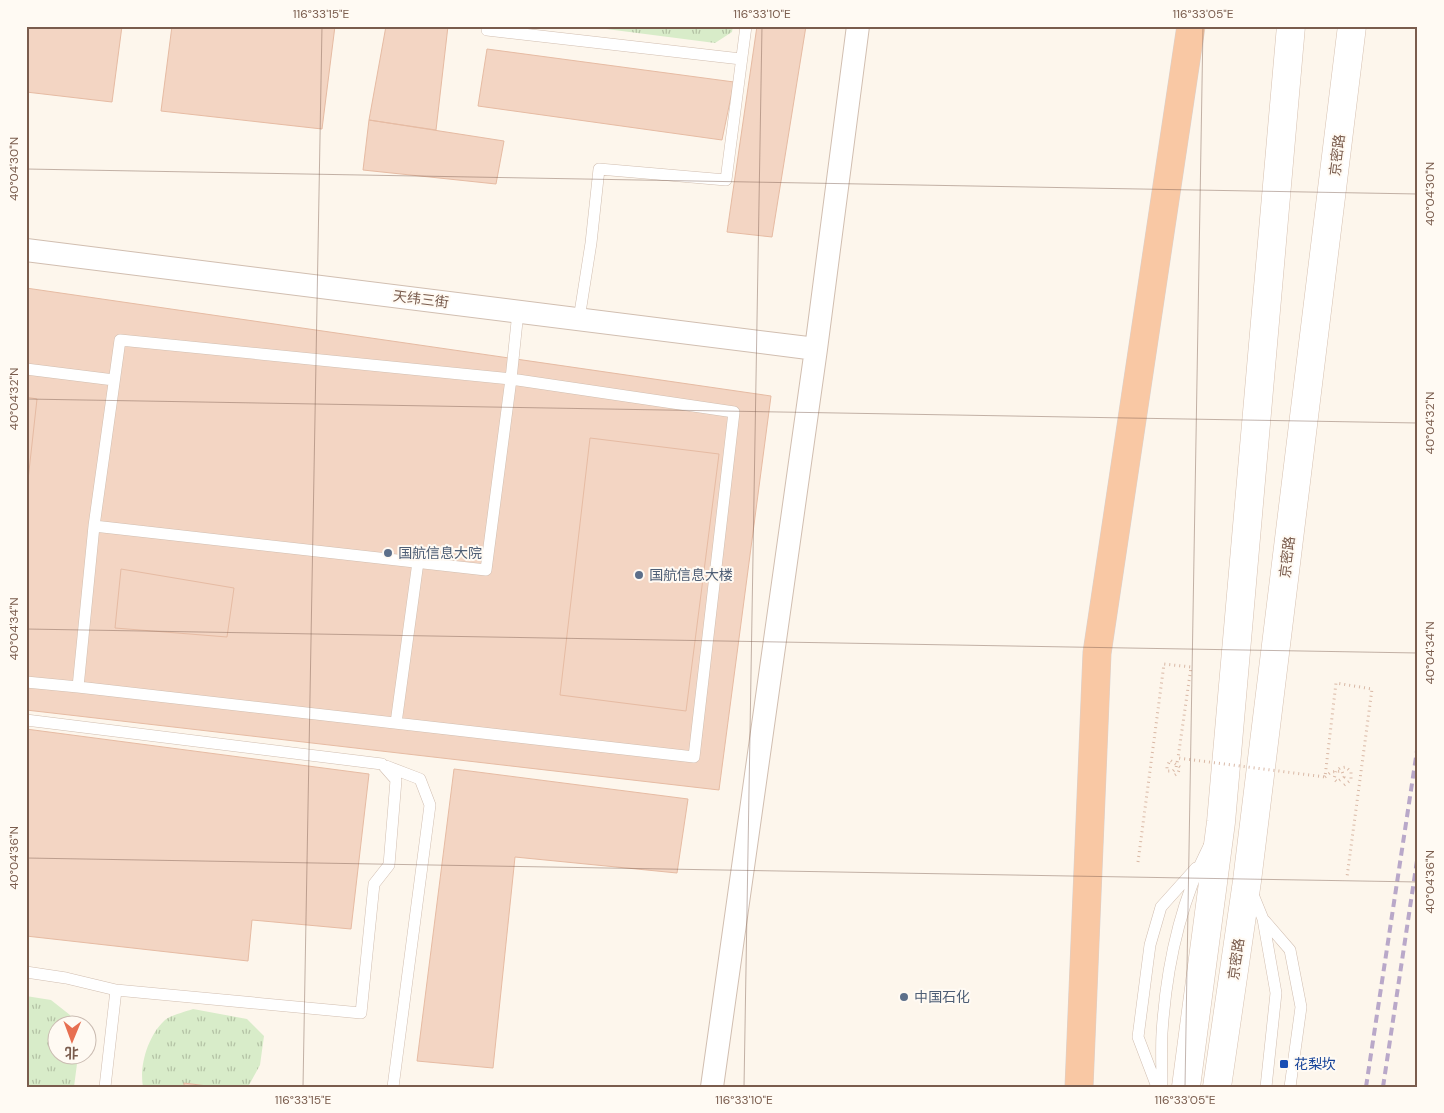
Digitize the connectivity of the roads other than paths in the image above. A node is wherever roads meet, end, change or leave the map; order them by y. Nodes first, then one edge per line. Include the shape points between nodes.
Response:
1 (487, 26) edge
2 (746, 26) edge
3 (858, 26) edge
4 (1191, 26) edge
5 (1291, 26) edge
6 (1352, 26) edge
7 (741, 59) junction
8 (26, 250) edge
9 (518, 312) junction
10 (578, 319) junction
11 (816, 349) junction
12 (26, 369) edge
13 (511, 379) junction
14 (114, 380) junction
15 (94, 526) junction
16 (418, 562) junction
17 (26, 682) edge
18 (78, 687) junction
19 (26, 720) edge
20 (396, 723) junction
21 (382, 764) junction
22 (1221, 822) junction
23 (1200, 863) junction
24 (1247, 881) junction
25 (1262, 919) junction
26 (26, 972) edge
27 (116, 990) junction
28 (105, 1087) edge
29 (393, 1087) edge
30 (712, 1087) edge
31 (1079, 1087) edge
32 (1157, 1087) edge
33 (1162, 1087) edge
34 (1186, 1087) edge
35 (1218, 1087) edge
36 (1266, 1087) edge
37 (1290, 1087) edge

1 - 7 lane via 487,30
2 - 7 lane
3 - 11 street
4 - 31 highway via 1097,653
5 - 22 main road
6 - 24 main road, 京密路
7 - 10 lane via 726,180 599,169
8 - 9 street, 天纬三街
9 - 10 street, 天纬三街
9 - 13 lane
10 - 11 street, 天纬三街
11 - 30 street
12 - 14 lane
13 - 14 lane via 120,340
13 - 16 lane via 486,570
13 - 20 lane via 734,412 694,757
14 - 15 lane
15 - 16 lane
15 - 18 lane
16 - 20 lane
17 - 18 lane
18 - 20 lane
19 - 21 lane
21 - 27 lane via 396,780 389,865 374,884 361,1013
21 - 29 lane via 420,779 430,805
22 - 23 lane
22 - 34 main road
23 - 32 lane via 1162,907 1150,945 1138,1037
23 - 33 lane via 1176,935 1162,1033
24 - 25 lane
24 - 35 main road, 京密路
25 - 36 lane via 1276,993
25 - 37 lane via 1290,950 1301,1007
26 - 27 lane
27 - 28 lane

